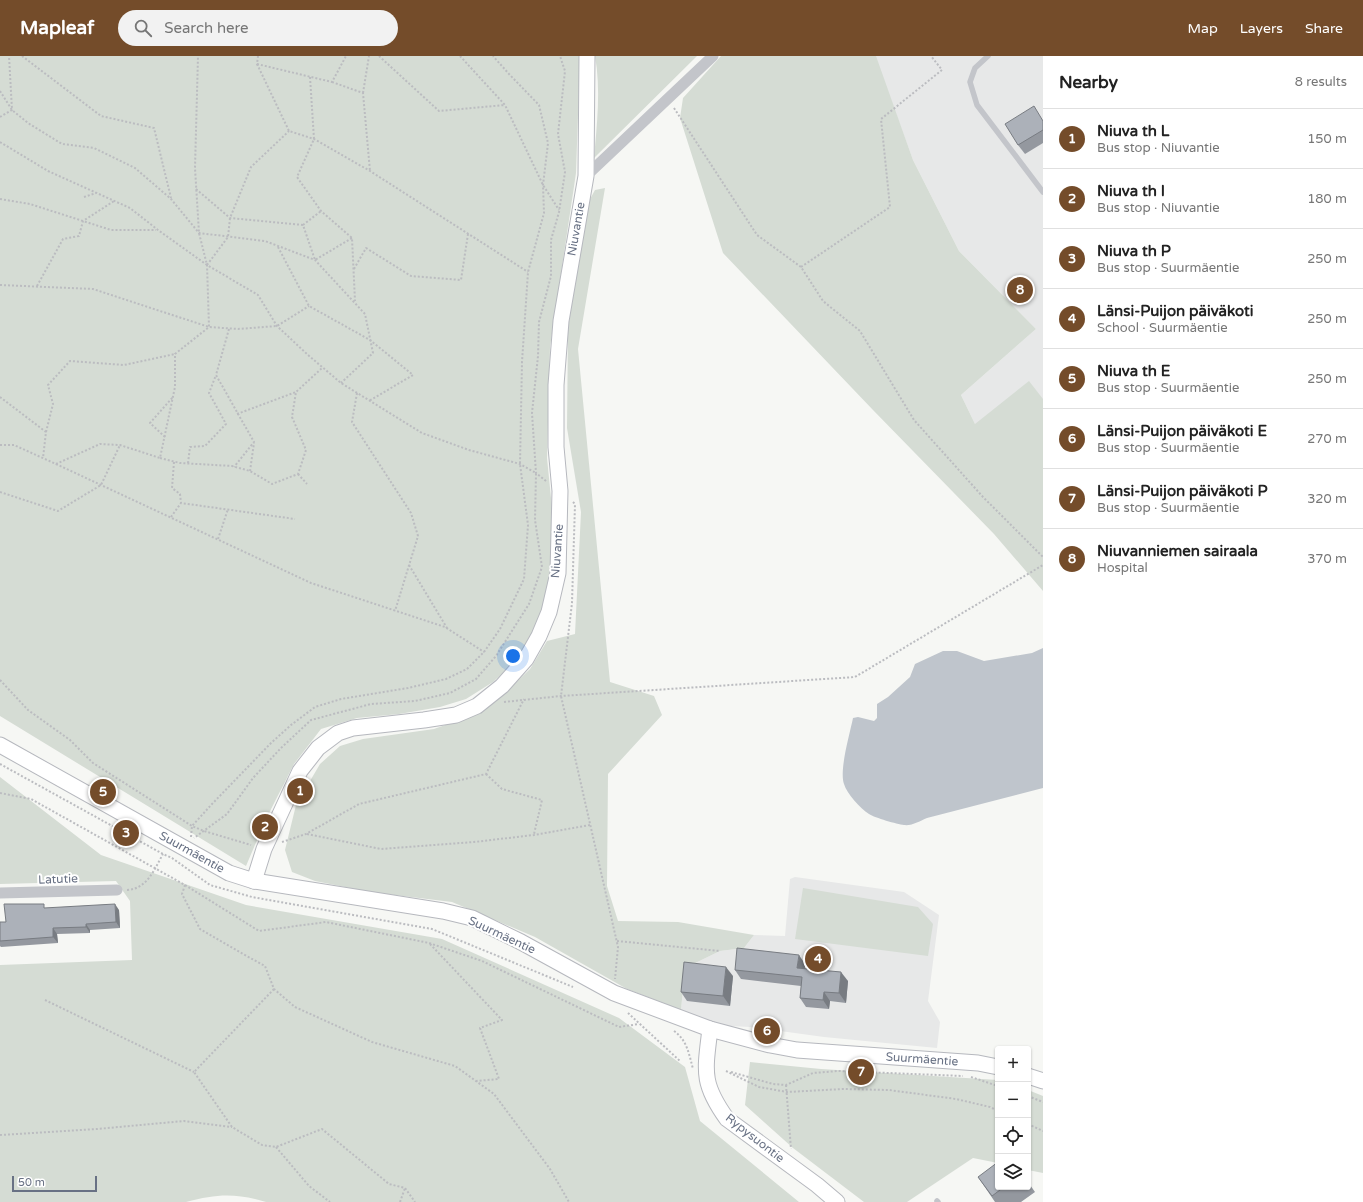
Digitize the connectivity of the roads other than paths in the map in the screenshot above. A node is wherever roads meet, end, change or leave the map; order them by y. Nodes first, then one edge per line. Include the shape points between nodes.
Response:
1 (587, 56) edge
2 (713, 56) edge
3 (988, 56) edge
4 (586, 176) junction
5 (1043, 192) edge
6 (0, 745) edge
7 (254, 881) junction
8 (117, 890) road end
9 (0, 893) edge
10 (710, 1029) junction
11 (995, 1066) edge
12 (1031, 1077) edge
13 (1043, 1081) edge
14 (837, 1202) edge

1 - 4 street, Niuvantie
2 - 4 street
3 - 5 lane via 974,68 970,82 977,105
4 - 7 street, Niuvantie via 561,320 556,378 556,447 560,491 558,573 549,612 539,636 526,659 502,686 477,706 456,715 353,728 338,733 318,748 300,771 264,849
6 - 7 street, Suurmäentie via 229,873
7 - 10 street, Suurmäentie via 443,911 472,918 614,992
8 - 9 street, Latutie
10 - 11 street, Suurmäentie via 797,1050
10 - 14 street, Rypysuontie via 705,1068 708,1085 727,1119
12 - 13 street

